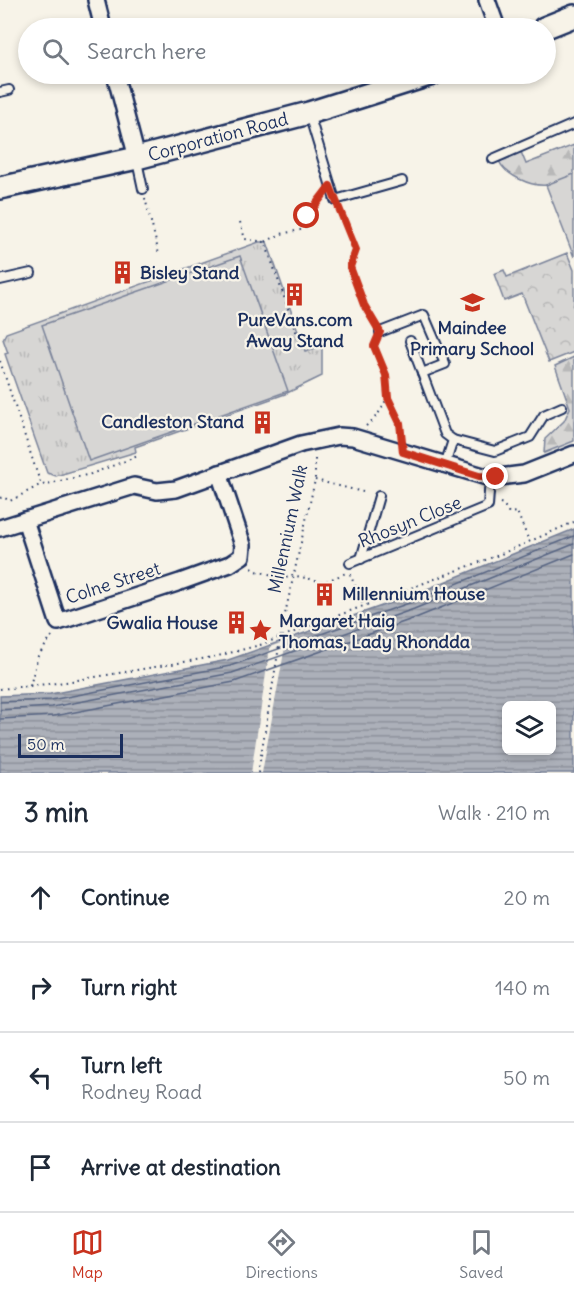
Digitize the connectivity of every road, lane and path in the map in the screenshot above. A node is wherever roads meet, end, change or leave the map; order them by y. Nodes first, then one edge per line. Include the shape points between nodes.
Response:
1 (96, 0) edge
2 (487, 0) edge
3 (574, 16) edge
4 (100, 18) edge
5 (493, 18) edge
6 (556, 23) edge
7 (118, 84) edge
8 (400, 84) edge
9 (9, 90) dead end
10 (0, 92) edge
11 (309, 113) junction
12 (574, 124) edge
13 (137, 158) junction
14 (493, 159) dead end
15 (402, 181) dead end
16 (330, 186) junction
17 (0, 188) edge
18 (143, 189) joint
19 (335, 200) junction
20 (240, 222) dead end
21 (265, 242) junction
22 (159, 254) dead end
23 (31, 273) dead end
24 (0, 280) edge
25 (380, 332) junction
26 (410, 341) dead end
27 (302, 349) dead end
28 (0, 361) edge
29 (422, 373) junction
30 (388, 398) junction
31 (562, 407) dead end
32 (353, 437) junction
33 (453, 440) junction
34 (311, 441) junction
35 (403, 452) junction
36 (574, 454) edge
37 (138, 456) dead end
38 (445, 466) junction
39 (219, 473) junction
40 (490, 478) junction
41 (315, 480) junction
42 (41, 485) junction
43 (380, 496) joint
44 (0, 498) edge
45 (488, 502) junction
46 (25, 520) junction
47 (574, 522) edge
48 (0, 528) edge
49 (529, 542) junction
50 (240, 558) junction
51 (361, 559) junction
52 (350, 563) dead end
53 (292, 575) junction
54 (364, 607) junction
55 (58, 622) junction
56 (281, 638) junction
57 (30, 686) junction
58 (0, 689) edge
59 (258, 773) edge

1 - 4 street
2 - 5 street
3 - 6 street
7 - 13 street
8 - 11 street, Corporation Road
9 - 10 lane
11 - 13 street, Corporation Road
11 - 16 lane
12 - 14 lane
13 - 17 street, Corporation Road
13 - 18 lane
15 - 19 lane
16 - 19 lane
16 - 21 path via 307,216 305,229
18 - 22 path
19 - 25 path via 356,250 350,267 364,305
20 - 21 path via 245,239
21 - 27 path
23 - 24 lane
25 - 29 lane via 424,315 445,364
25 - 30 path via 374,346 386,375
26 - 29 lane
28 - 42 path
29 - 33 lane via 445,434
30 - 32 path via 379,415
30 - 35 path via 400,423
31 - 33 lane via 544,415 530,437 495,451
32 - 34 street
32 - 35 street
33 - 38 lane
34 - 39 street
34 - 41 path, Millennium Walk via 316,460
35 - 38 street
36 - 40 street via 524,474
37 - 42 path via 98,472
38 - 40 street
39 - 46 street via 176,489 157,491 134,486
39 - 50 street via 244,551
40 - 45 lane, Rhosyn Close
41 - 43 path
41 - 53 path, Millennium Walk
42 - 44 path via 10,501
43 - 51 lane
45 - 49 path via 503,504 509,513 517,512
45 - 51 lane, Rhosyn Close via 488,506
46 - 48 street
46 - 55 street, Colne Street
47 - 49 path
49 - 54 path
50 - 53 path via 256,571 286,578
50 - 55 street, Colne Street
51 - 52 lane, Rhosyn Close
53 - 54 path via 324,582 349,571
53 - 56 path, Millennium Walk
54 - 56 path
55 - 57 path via 38,656
56 - 57 path via 214,657
56 - 59 path, Millennium Walk
57 - 58 path

